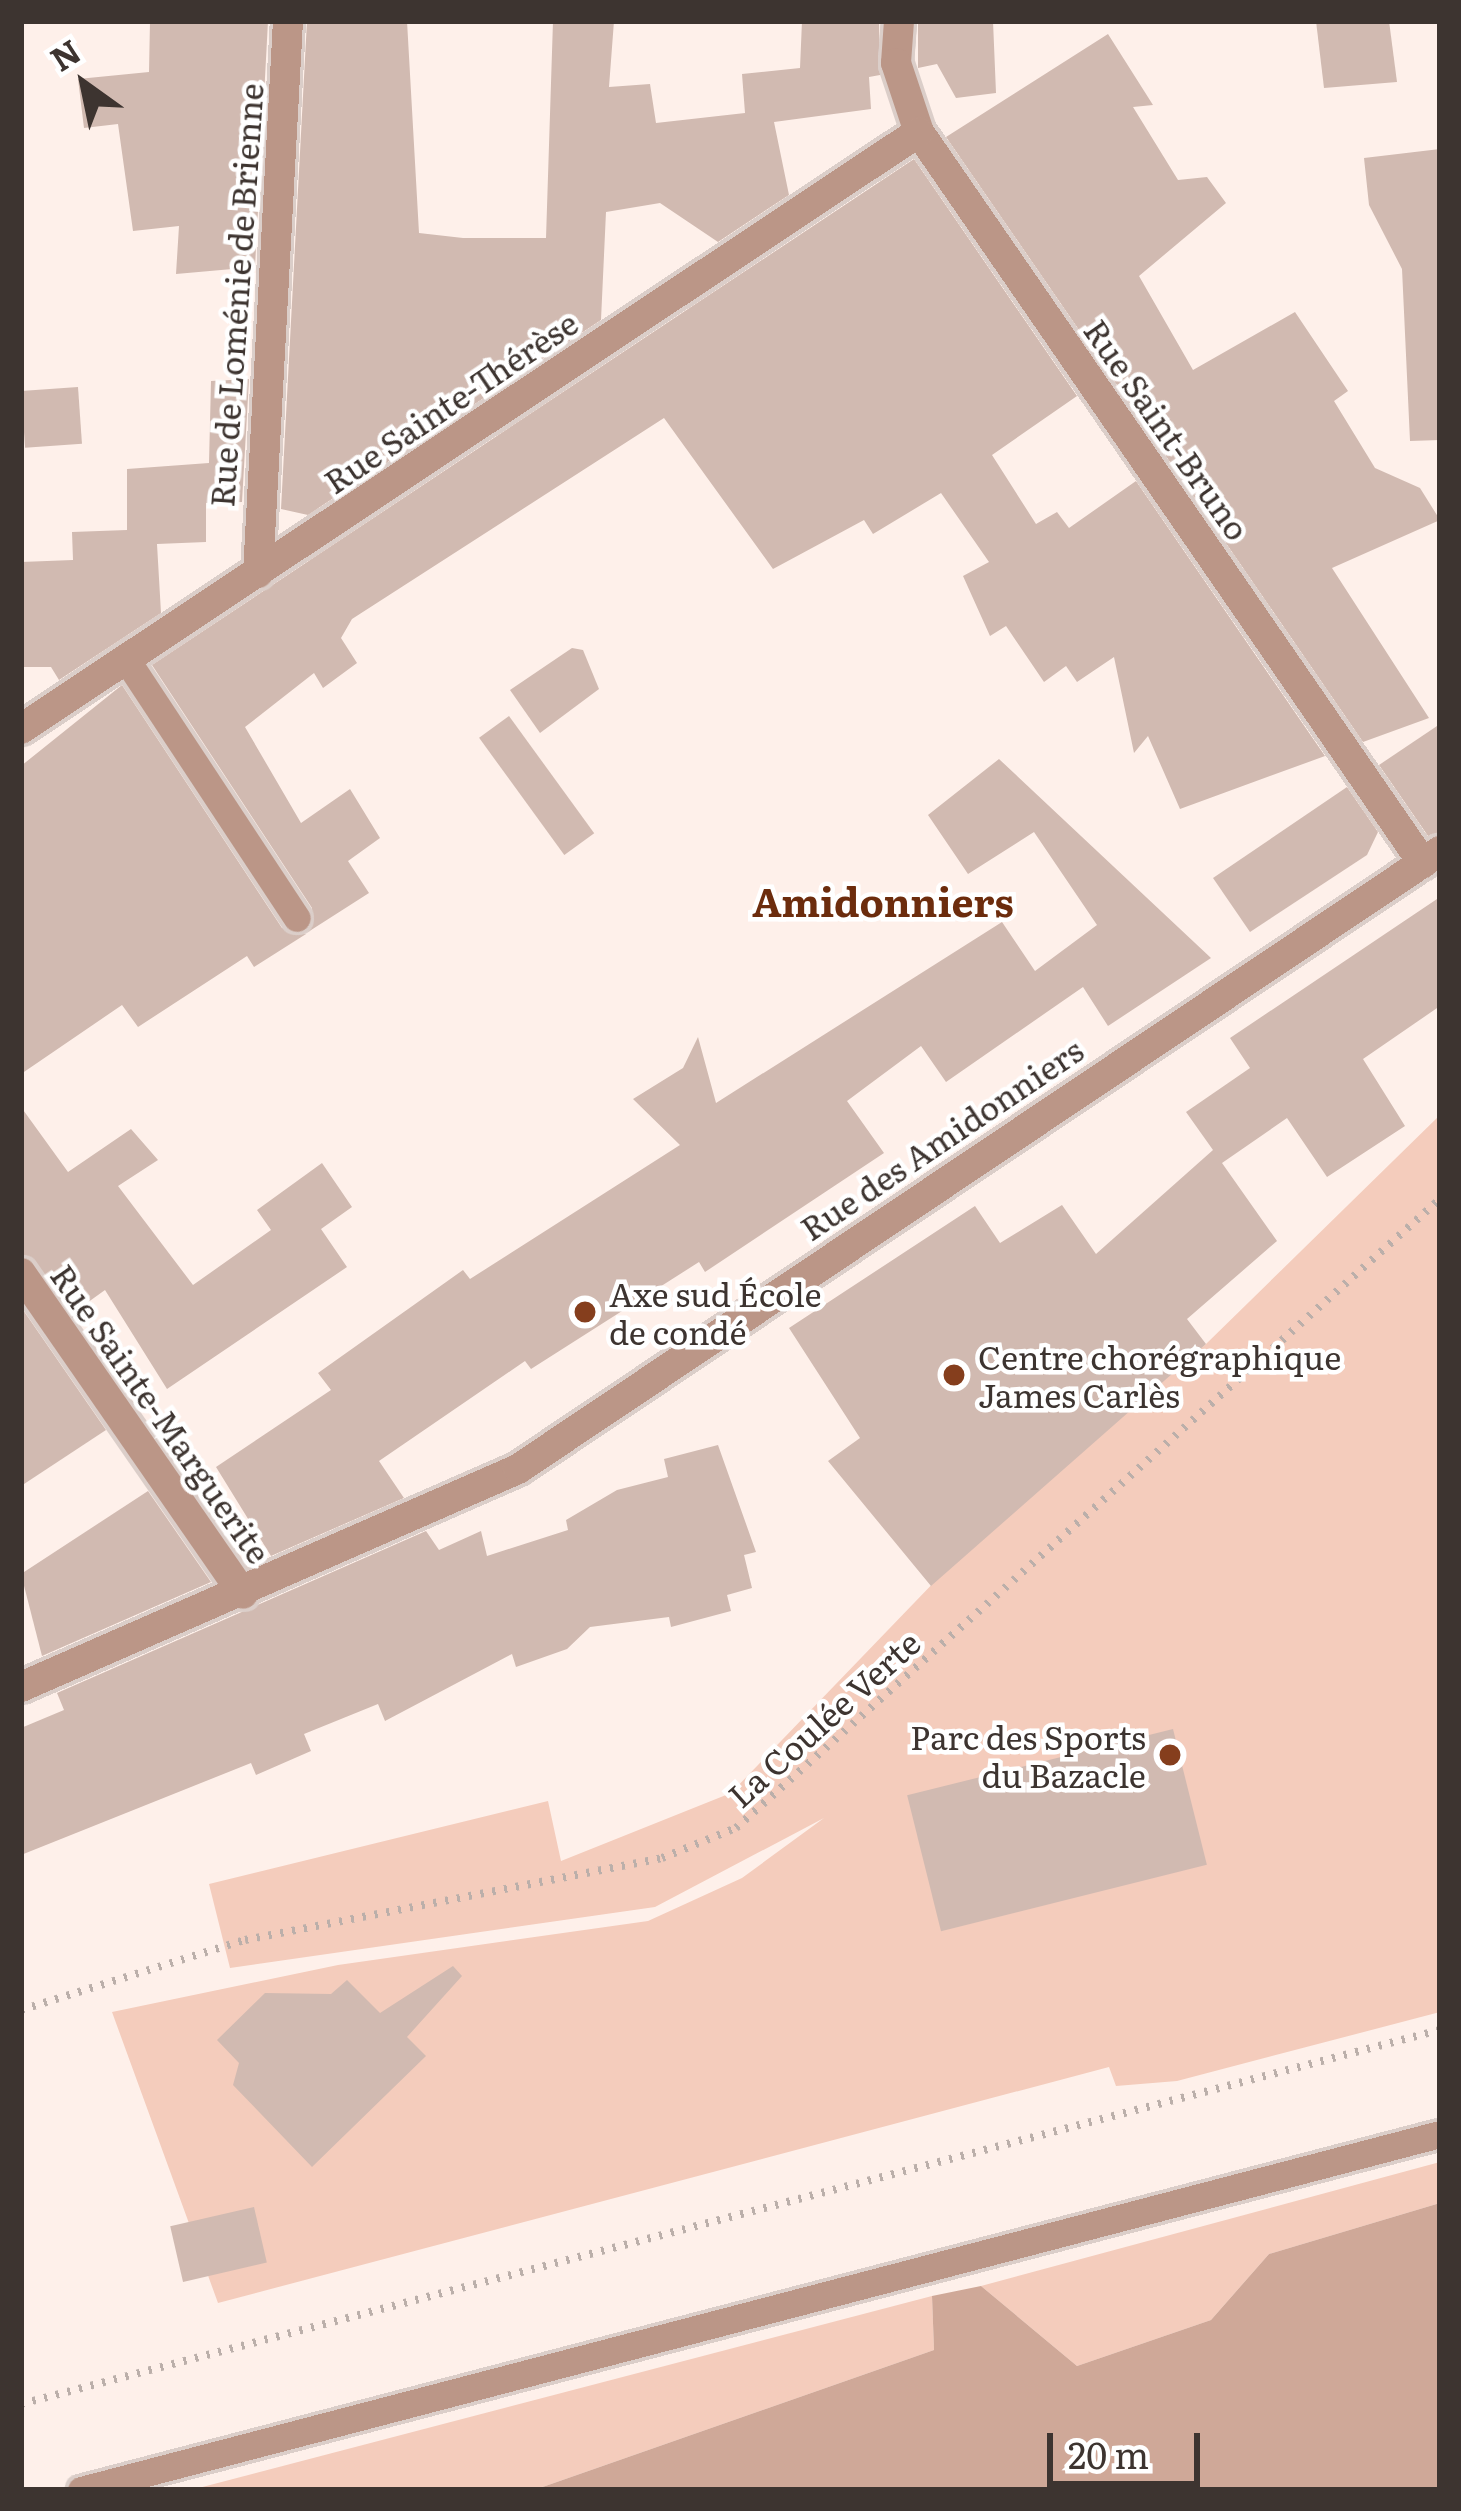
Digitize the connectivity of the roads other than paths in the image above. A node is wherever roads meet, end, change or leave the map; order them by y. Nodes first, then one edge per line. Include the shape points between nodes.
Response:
1 (288, 21) edge
2 (899, 21) edge
3 (919, 132) junction
4 (258, 573) junction
5 (126, 659) junction
6 (21, 729) edge
7 (1431, 857) edge
8 (297, 918) dead end
9 (21, 1273) edge
10 (243, 1594) junction
11 (21, 1687) edge
12 (1440, 2134) edge
13 (81, 2490) edge

1 - 4 street, Rue de Loménie de Brienne
2 - 3 street, Rue Saint-Bruno via 896,63
3 - 4 street, Rue Sainte-Thérèse
3 - 7 street, Rue Saint-Bruno
4 - 5 street, Rue Sainte-Thérèse
5 - 6 street, Rue Sainte-Thérèse
5 - 8 lane
7 - 10 street, Rue des Amidonniers via 518,1469
9 - 10 street, Rue Sainte-Marguerite
10 - 11 street, Rue des Amidonniers
12 - 13 lane

